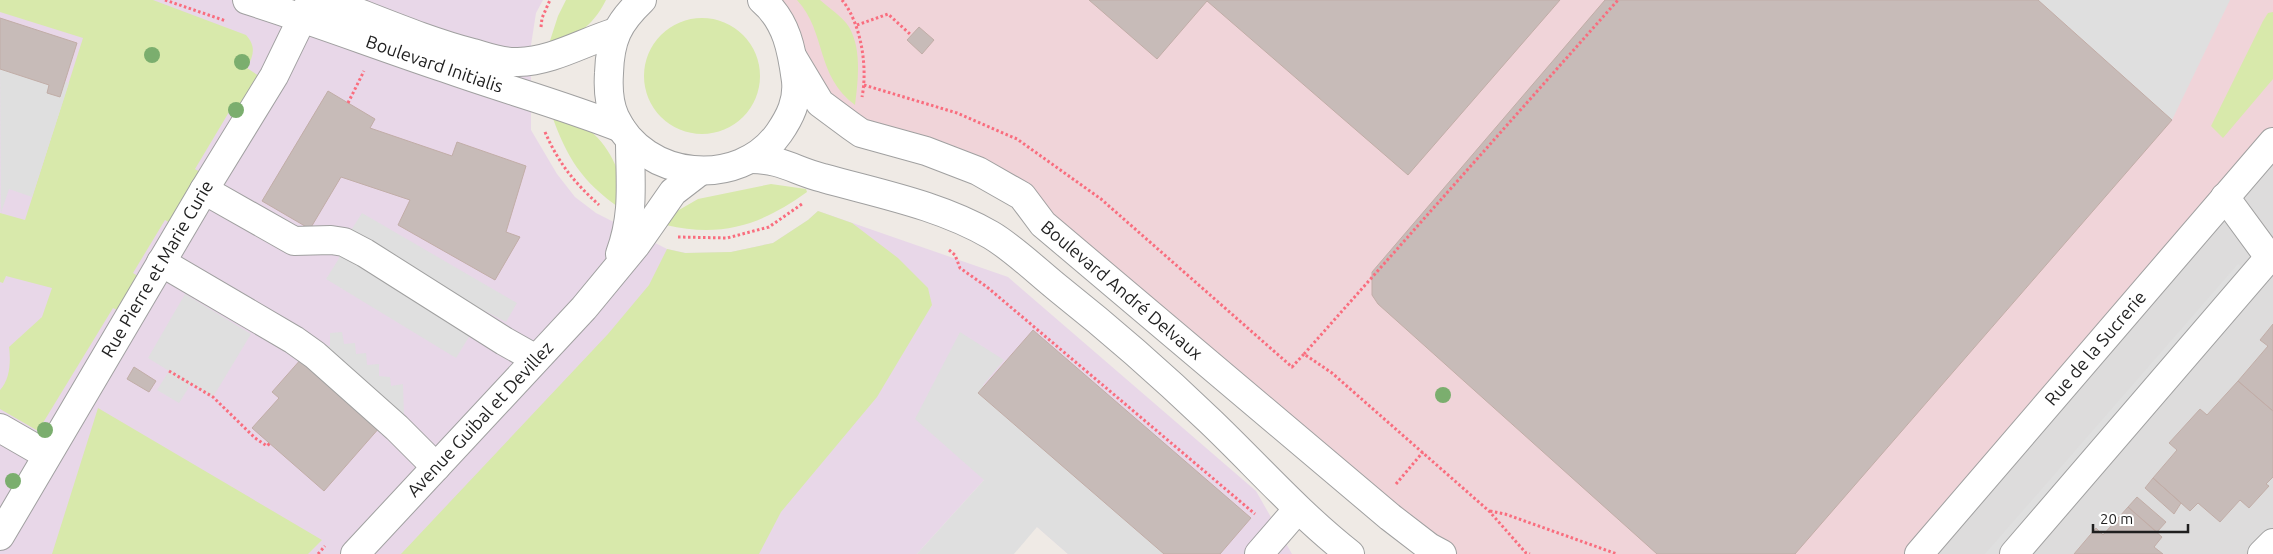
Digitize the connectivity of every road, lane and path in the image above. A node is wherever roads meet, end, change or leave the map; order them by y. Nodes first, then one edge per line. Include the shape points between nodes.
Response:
1 (247, 0) edge
2 (325, 0) edge
3 (762, 0) edge
4 (1618, 0) edge
5 (306, 8) edge
6 (628, 12) edge
7 (857, 25) dead end
8 (911, 35) dead end
9 (793, 58) junction
10 (367, 66) dead end
11 (864, 85) dead end
12 (348, 103) dead end
13 (626, 134) junction
14 (2273, 143) edge
15 (751, 160) junction
16 (699, 172) junction
17 (204, 190) junction
18 (2225, 197) junction
19 (946, 247) dead end
20 (2271, 255) edge
21 (161, 262) junction
22 (605, 284) junction
23 (1304, 354) junction
24 (536, 359) junction
25 (169, 371) dead end
26 (0, 428) edge
27 (270, 443) dead end
28 (48, 455) junction
29 (436, 467) junction
30 (1297, 510) junction
31 (1489, 511) junction
32 (1279, 530) junction
33 (0, 536) edge
34 (2273, 544) edge
35 (355, 554) edge
36 (1259, 554) edge
37 (1350, 554) edge
38 (1442, 554) edge
39 (1530, 554) edge
40 (1617, 554) edge
41 (1919, 554) edge
42 (2014, 554) edge
43 (2262, 554) edge

1 - 5 street, Boulevard Initialis
2 - 6 street, Boulevard Initialis via 450,47 501,61 517,62 564,54
3 - 9 street via 778,18
4 - 23 path
5 - 13 street, Boulevard Initialis
5 - 17 street, Rue Pierre et Marie Curie via 274,76
6 - 13 street via 609,52 608,84 614,116
7 - 8 path via 888,14
9 - 15 street via 798,95 788,121 772,143
9 - 38 street, Boulevard André Delvaux via 820,103 861,133 961,164 1022,196 1043,224 1390,517
10 - 12 path
11 - 23 path via 957,113 1017,139 1101,199 1292,367
13 - 16 street via 650,157 674,168
13 - 22 street, Avenue Guibal et Devillez via 631,216 620,253
14 - 18 street, Rue de la Sucrerie
15 - 16 street via 725,169
15 - 30 street via 785,163 822,178 928,207 992,236 1109,329 1211,422
16 - 22 street, Avenue Guibal et Devillez via 673,192
17 - 21 street, Rue Pierre et Marie Curie
17 - 24 street via 294,241 344,242
18 - 20 street
18 - 41 street, Rue de la Sucrerie
19 - 32 path via 955,255 960,268 987,287 1256,515
20 - 42 street
21 - 28 street, Rue Pierre et Marie Curie
21 - 29 street via 301,345 397,428
22 - 24 street, Avenue Guibal et Devillez
23 - 31 path via 1332,373
24 - 29 street, Avenue Guibal et Devillez
25 - 27 path via 213,397 255,438 267,446
26 - 28 street
28 - 33 street, Rue Pierre et Marie Curie
29 - 35 street, Avenue Guibal et Devillez
30 - 32 street
30 - 37 street
31 - 39 path
31 - 40 path
32 - 36 street
34 - 43 street

